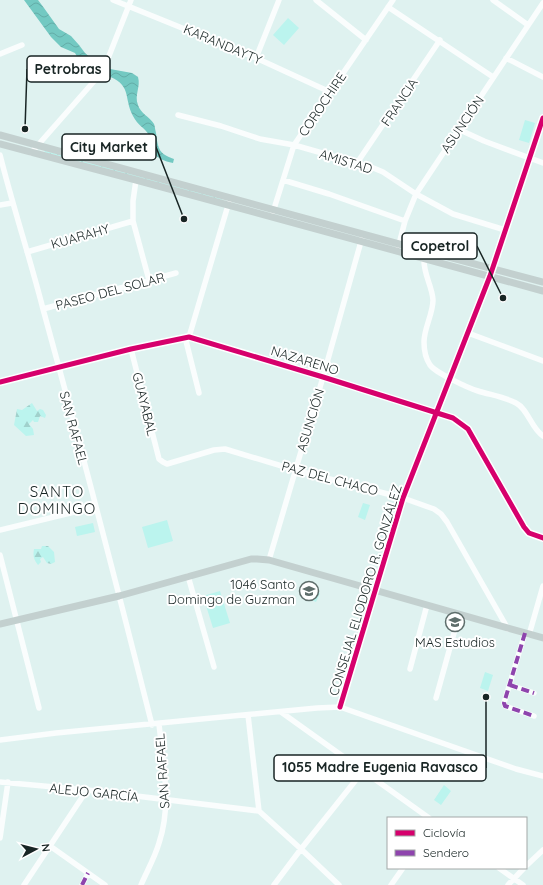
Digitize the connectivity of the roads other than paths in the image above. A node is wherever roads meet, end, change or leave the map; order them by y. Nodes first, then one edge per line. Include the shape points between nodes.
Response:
1 (113, 0) edge
2 (279, 0) edge
3 (316, 0) edge
4 (393, 0) edge
5 (493, 0) edge
6 (130, 3) edge
7 (543, 4) edge
8 (388, 7) junction
9 (528, 25) junction
10 (366, 40) junction
11 (440, 40) junction
12 (22, 45) dead end
13 (0, 54) edge
14 (256, 58) junction
15 (506, 58) junction
16 (493, 77) junction
17 (543, 77) edge
18 (330, 92) junction
19 (178, 115) dead end
20 (543, 118) edge
21 (458, 129) junction
22 (0, 135) edge
23 (0, 144) edge
24 (294, 145) junction
25 (38, 146) junction
26 (31, 153) junction
27 (0, 155) edge
28 (530, 159) junction
29 (357, 163) junction
30 (543, 163) edge
31 (136, 180) junction
32 (283, 180) junction
33 (416, 194) junction
34 (230, 202) junction
35 (12, 203) junction
36 (0, 205) edge
37 (273, 213) junction
38 (133, 221) junction
39 (405, 221) junction
40 (505, 230) junction
41 (362, 238) junction
42 (398, 248) junction
43 (28, 252) junction
44 (424, 258) junction
45 (492, 268) junction
46 (176, 273) dead end
47 (490, 276) junction
48 (149, 280) junction
49 (543, 282) edge
50 (543, 291) edge
51 (43, 309) junction
52 (468, 333) junction
53 (187, 337) junction
54 (132, 349) junction
55 (543, 361) edge
56 (59, 367) junction
57 (323, 377) junction
58 (450, 378) junction
59 (0, 382) edge
60 (200, 393) dead end
61 (436, 412) junction
62 (543, 436) edge
63 (159, 459) joint
64 (294, 470) junction
65 (403, 498) junction
66 (95, 507) junction
67 (0, 530) edge
68 (543, 538) edge
69 (0, 555) edge
70 (269, 560) junction
71 (188, 576) junction
72 (543, 586) edge
73 (375, 591) junction
74 (120, 596) junction
75 (427, 605) junction
76 (459, 614) junction
77 (16, 620) junction
78 (0, 624) edge
79 (508, 629) junction
80 (527, 634) junction
81 (543, 638) edge
82 (214, 667) dead end
83 (410, 669) dead end
84 (510, 685) junction
85 (534, 693) dead end
86 (436, 698) dead end
87 (340, 707) junction
88 (39, 708) dead end
89 (281, 712) junction
90 (248, 715) junction
91 (534, 716) dead end
92 (159, 724) junction
93 (152, 725) junction
94 (0, 740) edge
95 (363, 771) junction
96 (543, 776) edge
97 (0, 782) edge
98 (8, 782) junction
99 (87, 790) junction
100 (166, 800) junction
101 (259, 812) junction
102 (428, 817) edge
103 (0, 838) edge
104 (50, 846) junction
105 (301, 848) junction
106 (543, 850) edge
107 (527, 865) edge
108 (403, 869) edge
109 (500, 869) edge
110 (523, 869) edge
111 (88, 873) junction
112 (513, 878) junction
113 (24, 885) edge
114 (82, 885) edge
115 (105, 885) edge
116 (141, 885) edge
117 (274, 885) edge
118 (339, 885) edge
119 (391, 885) edge
120 (508, 885) edge
121 (523, 885) edge

1 - 6 street, KARANDAYTY
2 - 14 street
3 - 10 street
4 - 8 street, COROCHIRE
5 - 9 street
6 - 14 street, KARANDAYTY
6 - 25 street via 108,61 96,79
7 - 9 street, ASUNCIÓN
8 - 10 street, COROCHIRE
8 - 11 street
9 - 15 street, ASUNCIÓN
10 - 18 street, COROCHIRE
11 - 16 street
11 - 29 street, FRANCIA
12 - 13 street
14 - 18 street, KARANDAYTY
15 - 16 street, ASUNCIÓN
15 - 17 street
16 - 21 street, ASUNCIÓN
18 - 24 street, COROCHIRE
19 - 24 street, AMISTAD via 260,139
20 - 28 street, CONSEJAL ELIODORO R. GONZÁLEZ
21 - 28 street
21 - 33 street, ASUNCIÓN
22 - 25 main road
23 - 26 main road
24 - 29 street, AMISTAD
24 - 32 street, COROCHIRE
25 - 26 street
25 - 34 main road
26 - 31 main road
27 - 35 street, SAN RAFAEL
28 - 30 street
28 - 40 street, CONSEJAL ELIODORO R. GONZÁLEZ
29 - 33 street, AMISTAD via 383,172
31 - 34 main road
31 - 38 street
32 - 37 street, COROCHIRE
32 - 39 street
33 - 39 street, ASUNCIÓN
33 - 40 street, AMISTAD via 453,214
34 - 37 main road
34 - 53 street
35 - 36 street
35 - 43 street, SAN RAFAEL
37 - 41 main road
38 - 43 street, KUARAHY
38 - 48 street
39 - 42 street, ASUNCIÓN
40 - 45 street, CONSEJAL ELIODORO R. GONZÁLEZ
41 - 42 main road
41 - 57 street, ASUNCIÓN
42 - 44 main road
42 - 45 main road
43 - 51 street, SAN RAFAEL
44 - 47 main road
44 - 58 street via 425,274 433,301 425,334 425,349 430,365
45 - 47 street, CONSEJAL ELIODORO R. GONZÁLEZ
45 - 49 main road
46 - 48 street, PASEO DEL SOLAR
47 - 50 main road
47 - 52 street, CONSEJAL ELIODORO R. GONZÁLEZ
48 - 51 street, PASEO DEL SOLAR
51 - 56 street, SAN RAFAEL
52 - 55 street
52 - 58 street, CONSEJAL ELIODORO R. GONZÁLEZ
53 - 54 street, NAZARENO
53 - 57 street, NAZARENO
53 - 60 street
54 - 56 street, NAZARENO
54 - 63 street, GUAYABAL
56 - 59 street, NAZARENO
56 - 66 street, SAN RAFAEL
57 - 61 street, NAZARENO
57 - 64 street, ASUNCIÓN
58 - 61 street, CONSEJAL ELIODORO R. GONZÁLEZ
58 - 62 street via 476,391 518,404
61 - 65 street, CONSEJAL ELIODORO R. GONZÁLEZ
61 - 68 street, NAZARENO via 453,418 468,429 524,527 530,533
63 - 64 street, PAZ DEL CHACO via 167,464 225,449
64 - 65 street, PAZ DEL CHACO
64 - 70 street, ASUNCIÓN
65 - 73 street, CONSEJAL ELIODORO R. GONZÁLEZ
65 - 79 street, PAZ DEL CHACO via 441,514
66 - 67 street
66 - 74 street, SAN RAFAEL
69 - 77 street
70 - 71 main road via 256,558
70 - 73 main road
71 - 74 main road
71 - 82 street
72 - 80 street
73 - 75 main road
73 - 87 street, CONSEJAL ELIODORO R. GONZÁLEZ
74 - 77 main road
74 - 93 street, SAN RAFAEL
75 - 76 main road
75 - 83 street
76 - 79 main road
76 - 86 street
77 - 78 main road
77 - 88 street
79 - 80 main road
80 - 81 main road
80 - 84 street
84 - 85 street
84 - 91 street via 505,706
87 - 89 street
87 - 96 street via 516,769
89 - 90 street
89 - 95 street
90 - 92 street
90 - 101 street
92 - 93 street
92 - 100 street, SAN RAFAEL
93 - 94 street
95 - 102 street
95 - 105 street
97 - 98 street, ALEJO GARCÍA
98 - 99 street, ALEJO GARCÍA
98 - 103 street
99 - 100 street, ALEJO GARCÍA
99 - 104 street
100 - 101 street, ALEJO GARCÍA
100 - 116 street, SAN RAFAEL via 160,842
101 - 105 street
104 - 111 street
104 - 113 street
105 - 117 street
105 - 118 street
106 - 107 street
108 - 119 street
109 - 112 street
110 - 112 street
111 - 114 street
111 - 115 street
112 - 120 street
112 - 121 street

